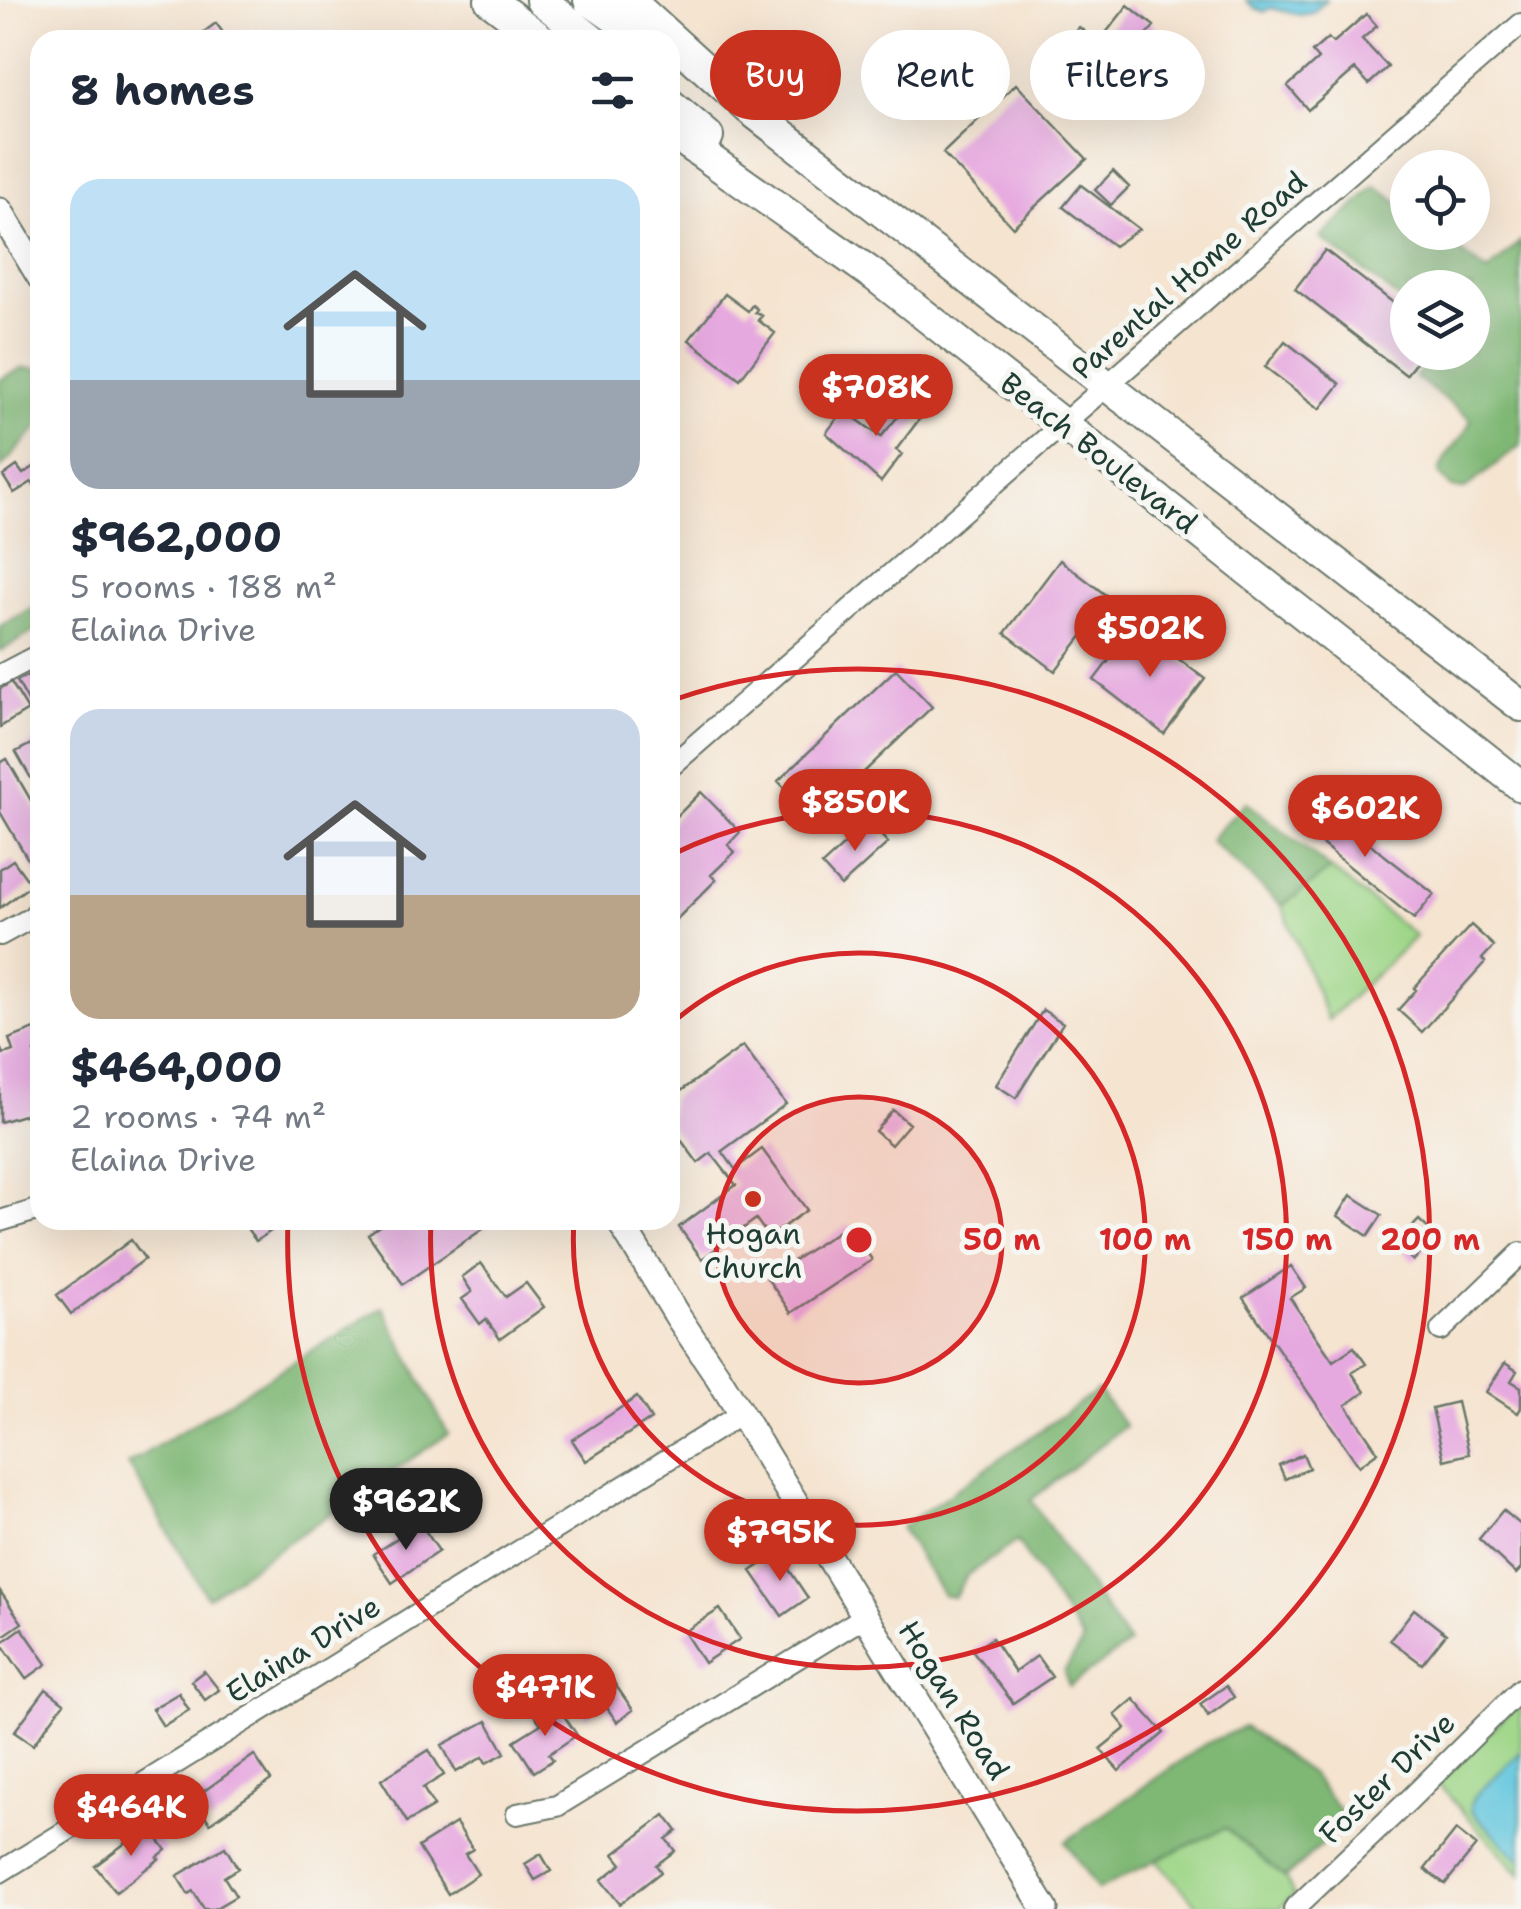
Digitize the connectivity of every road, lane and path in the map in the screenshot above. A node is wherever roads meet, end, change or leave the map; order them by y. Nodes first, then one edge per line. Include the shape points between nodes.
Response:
1 (490, 0) edge
2 (541, 0) edge
3 (590, 0) edge
4 (629, 0) edge
5 (1521, 24) edge
6 (529, 30) edge
7 (579, 30) edge
8 (632, 30) edge
9 (663, 30) edge
10 (680, 45) edge
11 (680, 63) edge
12 (710, 72) edge
13 (710, 83) edge
14 (680, 112) edge
15 (763, 120) edge
16 (680, 138) edge
17 (0, 211) edge
18 (30, 260) edge
19 (875, 276) junction
20 (1107, 386) junction
21 (1062, 424) junction
22 (30, 659) edge
23 (0, 675) edge
24 (1521, 706) edge
25 (680, 758) edge
26 (1521, 786) edge
27 (30, 919) edge
28 (0, 936) edge
29 (30, 1212) edge
30 (0, 1222) edge
31 (625, 1230) edge
32 (1521, 1252) edge
33 (1441, 1330) dead end
34 (741, 1414) junction
35 (864, 1617) junction
36 (1521, 1688) edge
37 (517, 1814) dead end
38 (0, 1872) edge
39 (1045, 1909) edge
40 (1294, 1909) edge

1 - 6 highway
2 - 7 highway
3 - 8 highway
4 - 9 highway, Beach Boulevard
5 - 20 street, Parental Home Road
10 - 12 highway, Beach Boulevard
11 - 13 highway
14 - 19 highway
15 - 20 highway, Beach Boulevard
16 - 19 highway, Beach Boulevard
17 - 18 main road
19 - 21 highway, Beach Boulevard
20 - 21 street, Parental Home Road
20 - 24 highway, Beach Boulevard
21 - 25 street, Parental Home Road
21 - 26 highway, Beach Boulevard
22 - 23 street
27 - 28 street
29 - 30 street
31 - 34 main road, Hogan Road
32 - 33 street
34 - 35 main road, Hogan Road
34 - 38 street, Elaina Drive
35 - 37 street via 557,1806
35 - 39 main road, Hogan Road
36 - 40 street, Foster Drive

